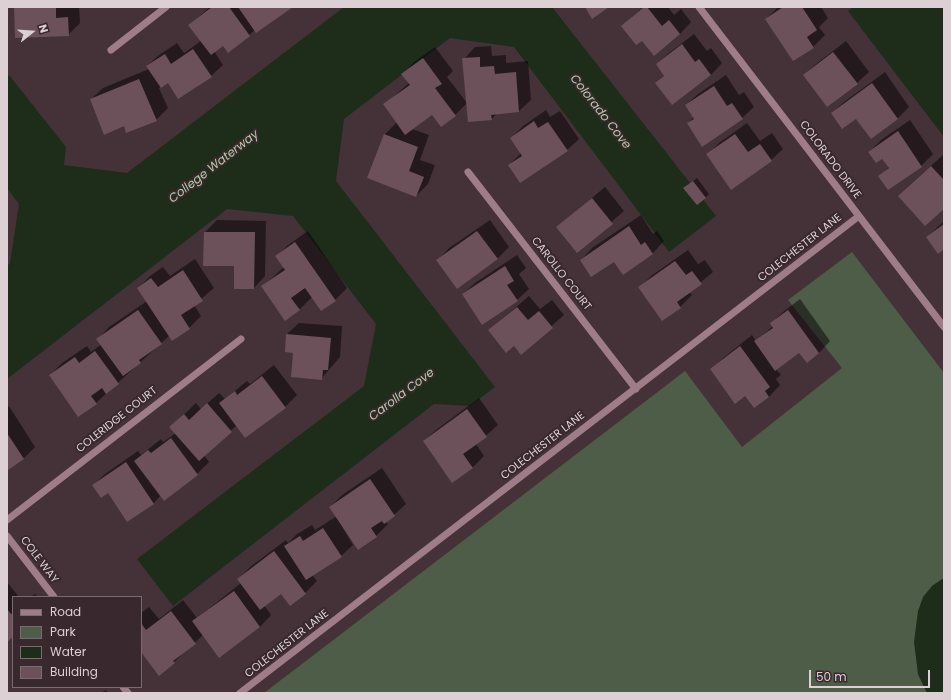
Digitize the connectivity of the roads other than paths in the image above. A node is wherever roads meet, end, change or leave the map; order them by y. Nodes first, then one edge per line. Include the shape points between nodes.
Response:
1 (166, 7) edge
2 (700, 7) edge
3 (110, 50) dead end
4 (468, 172) dead end
5 (859, 216) junction
6 (944, 327) edge
7 (241, 339) dead end
8 (636, 389) junction
9 (7, 520) edge
10 (7, 536) edge
11 (53, 596) edge
12 (240, 693) edge

1 - 3 street
2 - 5 street, COLORADO DRIVE
4 - 8 street, CAROLLO COURT
5 - 6 street, COLORADO DRIVE
5 - 8 street, COLECHESTER LANE
7 - 9 street, COLERIDGE COURT
8 - 12 street, COLECHESTER LANE
10 - 11 street, COLE WAY

